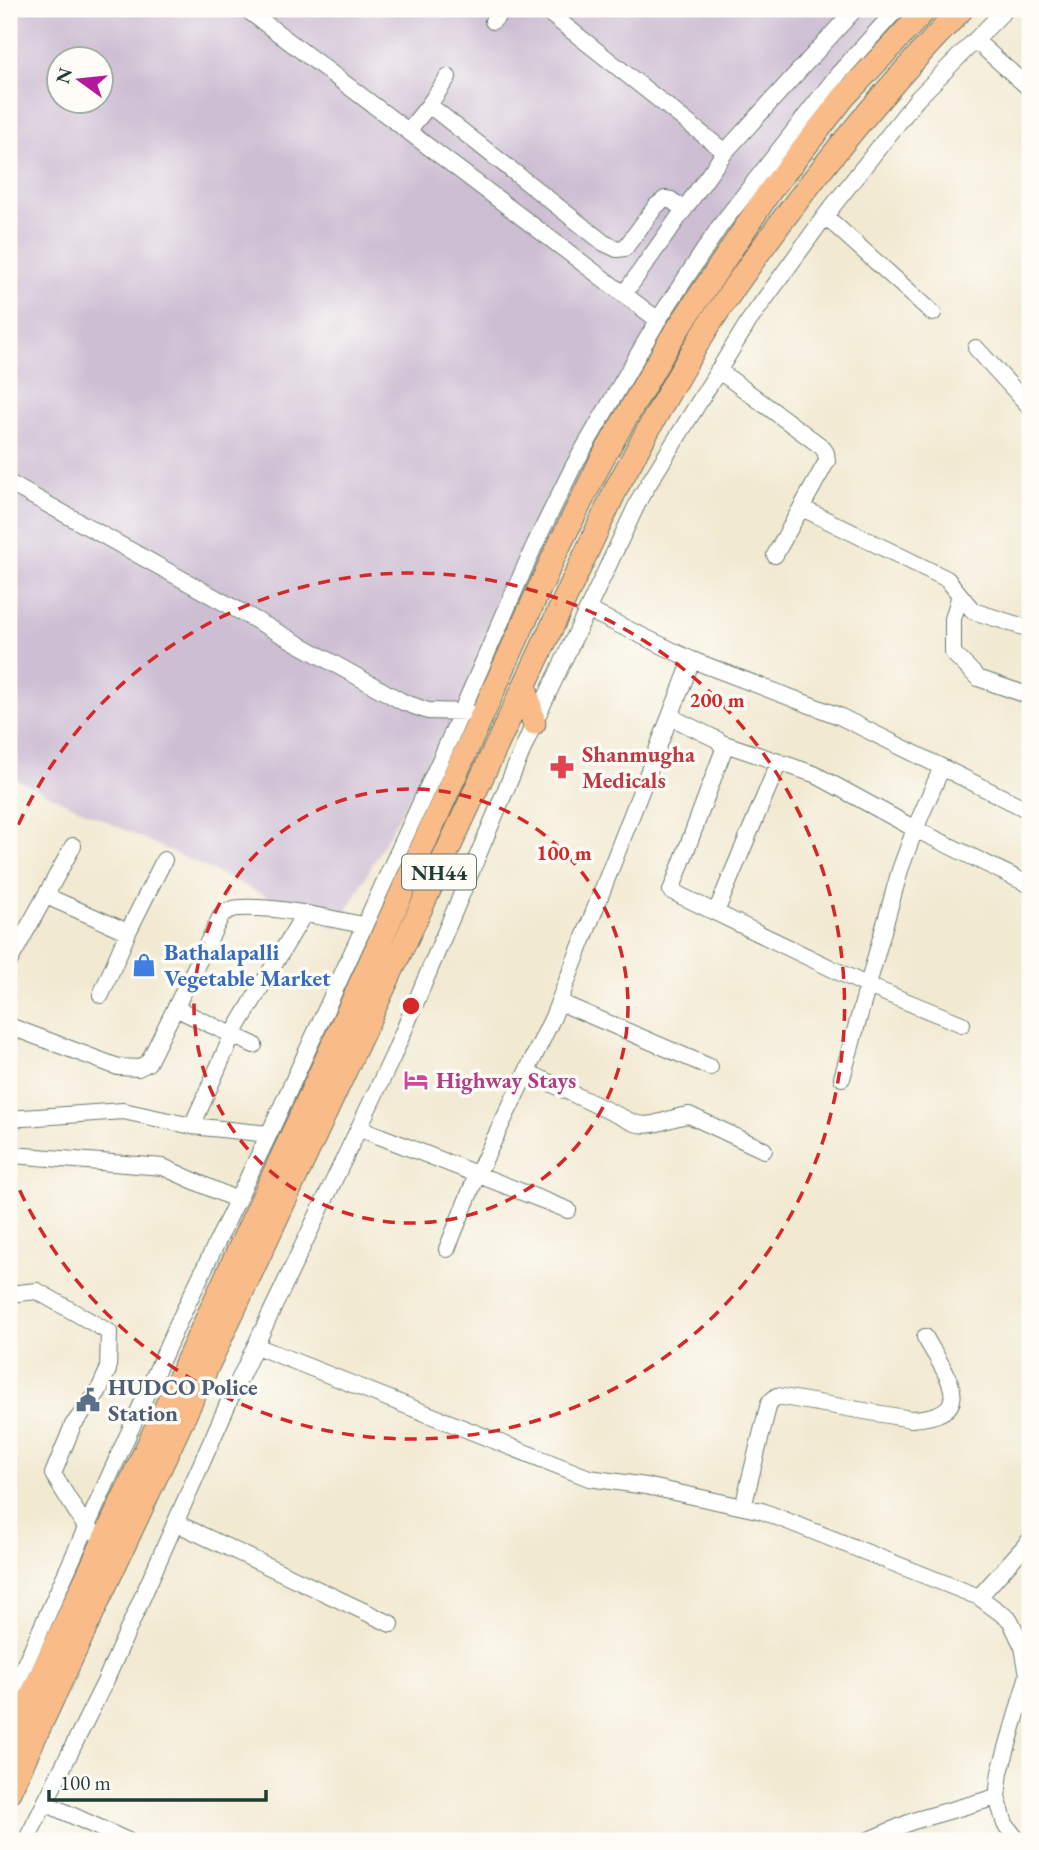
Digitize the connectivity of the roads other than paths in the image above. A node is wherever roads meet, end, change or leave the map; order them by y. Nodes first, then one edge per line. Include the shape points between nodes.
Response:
1 (246, 9) edge
2 (544, 9) edge
3 (855, 9) edge
4 (897, 9) edge
5 (926, 9) edge
6 (962, 9) edge
7 (1006, 9) edge
8 (975, 40) junction
9 (448, 77) dead end
10 (1030, 89) edge
11 (429, 105) junction
12 (408, 131) junction
13 (726, 152) junction
14 (684, 210) junction
15 (825, 216) junction
16 (624, 294) junction
17 (933, 313) dead end
18 (658, 320) junction
19 (976, 348) dead end
20 (718, 370) junction
21 (1030, 407) edge
22 (9, 483) edge
23 (802, 508) junction
24 (775, 555) dead end
25 (960, 595) junction
26 (587, 610) junction
27 (1030, 629) edge
28 (692, 660) junction
29 (525, 686) junction
30 (1030, 696) edge
31 (486, 710) junction
32 (460, 712) junction
33 (671, 717) junction
34 (534, 723) junction
35 (722, 743) junction
36 (779, 762) junction
37 (943, 767) junction
38 (1030, 811) edge
39 (915, 829) junction
40 (73, 846) dead end
41 (163, 860) dead end
42 (1030, 885) edge
43 (46, 896) junction
44 (716, 912) junction
45 (304, 914) junction
46 (365, 925) junction
47 (128, 932) junction
48 (9, 962) edge
49 (868, 986) junction
50 (101, 995) dead end
51 (559, 1002) junction
52 (175, 1008) junction
53 (962, 1024) dead end
54 (9, 1026) edge
55 (232, 1036) junction
56 (254, 1045) dead end
57 (710, 1067) dead end
58 (527, 1072) junction
59 (842, 1078) dead end
60 (9, 1119) edge
61 (192, 1126) junction
62 (359, 1128) junction
63 (269, 1134) junction
64 (764, 1150) dead end
65 (12, 1155) dead end
66 (477, 1175) junction
67 (237, 1200) junction
68 (568, 1210) dead end
69 (447, 1249) dead end
70 (9, 1294) edge
71 (925, 1337) dead end
72 (256, 1346) junction
73 (743, 1507) junction
74 (176, 1523) junction
75 (96, 1533) junction
76 (1030, 1540) edge
77 (979, 1597) junction
78 (391, 1624) dead end
79 (9, 1700) edge
80 (9, 1745) edge
81 (9, 1792) edge
82 (997, 1797) junction
83 (44, 1803) junction
84 (26, 1841) edge
85 (128, 1841) edge
86 (866, 1841) edge
87 (1018, 1841) edge

1 - 12 street
2 - 13 street
3 - 13 street
4 - 18 street via 839,73 720,226
5 - 31 highway, NH44 via 844,97 770,191 671,339 602,459
6 - 29 highway, NH44 via 832,154 712,321 617,487
7 - 8 street
8 - 10 street
8 - 15 street via 917,99
9 - 11 street
11 - 12 street
11 - 14 street via 617,249 625,248 665,199
12 - 16 street
13 - 14 street
14 - 16 street
15 - 17 street
15 - 20 street
16 - 18 street
18 - 32 street via 573,467
19 - 21 street
20 - 23 street via 825,450 827,461
20 - 26 street via 641,496
22 - 32 street via 402,702 428,711
23 - 24 street
23 - 25 street via 947,579
25 - 27 street via 973,611
25 - 30 street via 953,619 953,653 978,678
26 - 28 street
26 - 34 street
28 - 33 street
28 - 37 street via 839,716
29 - 34 highway
29 - 81 highway, NH44
31 - 32 street
31 - 75 highway, NH44 via 134,1480
32 - 46 street
33 - 35 street
33 - 51 street
34 - 62 street
35 - 36 street
35 - 44 street via 724,749 671,891
36 - 39 street via 814,774
36 - 44 street
37 - 38 street
37 - 39 street
39 - 42 street
39 - 49 street
40 - 43 street
41 - 47 street
43 - 47 street
43 - 48 street
44 - 49 street
45 - 46 street
45 - 52 street via 226,911
45 - 55 street
46 - 63 street
47 - 50 street
49 - 53 street
49 - 59 street
51 - 57 street
51 - 58 street
52 - 54 street via 148,1063 138,1068 118,1067
52 - 55 street
55 - 56 street
55 - 61 street
58 - 64 street via 634,1123 653,1125 694,1116
58 - 66 street
60 - 61 street via 123,1111
61 - 63 street
62 - 66 street
62 - 72 street
63 - 67 street
65 - 67 street via 163,1167
66 - 68 street
66 - 69 street
67 - 75 street via 179,1321
70 - 75 street via 37,1291 109,1332 108,1370 73,1425 53,1474
71 - 73 street via 953,1388 953,1399 942,1414 911,1419 773,1397
72 - 73 street via 589,1478
72 - 74 street
73 - 77 street
74 - 78 street
74 - 83 street via 105,1682
75 - 79 street
75 - 80 highway, NH44
76 - 77 street
77 - 82 street via 1010,1620 1023,1647 1028,1675
82 - 86 street via 913,1821
82 - 87 street via 1005,1825
83 - 84 street
83 - 85 street

